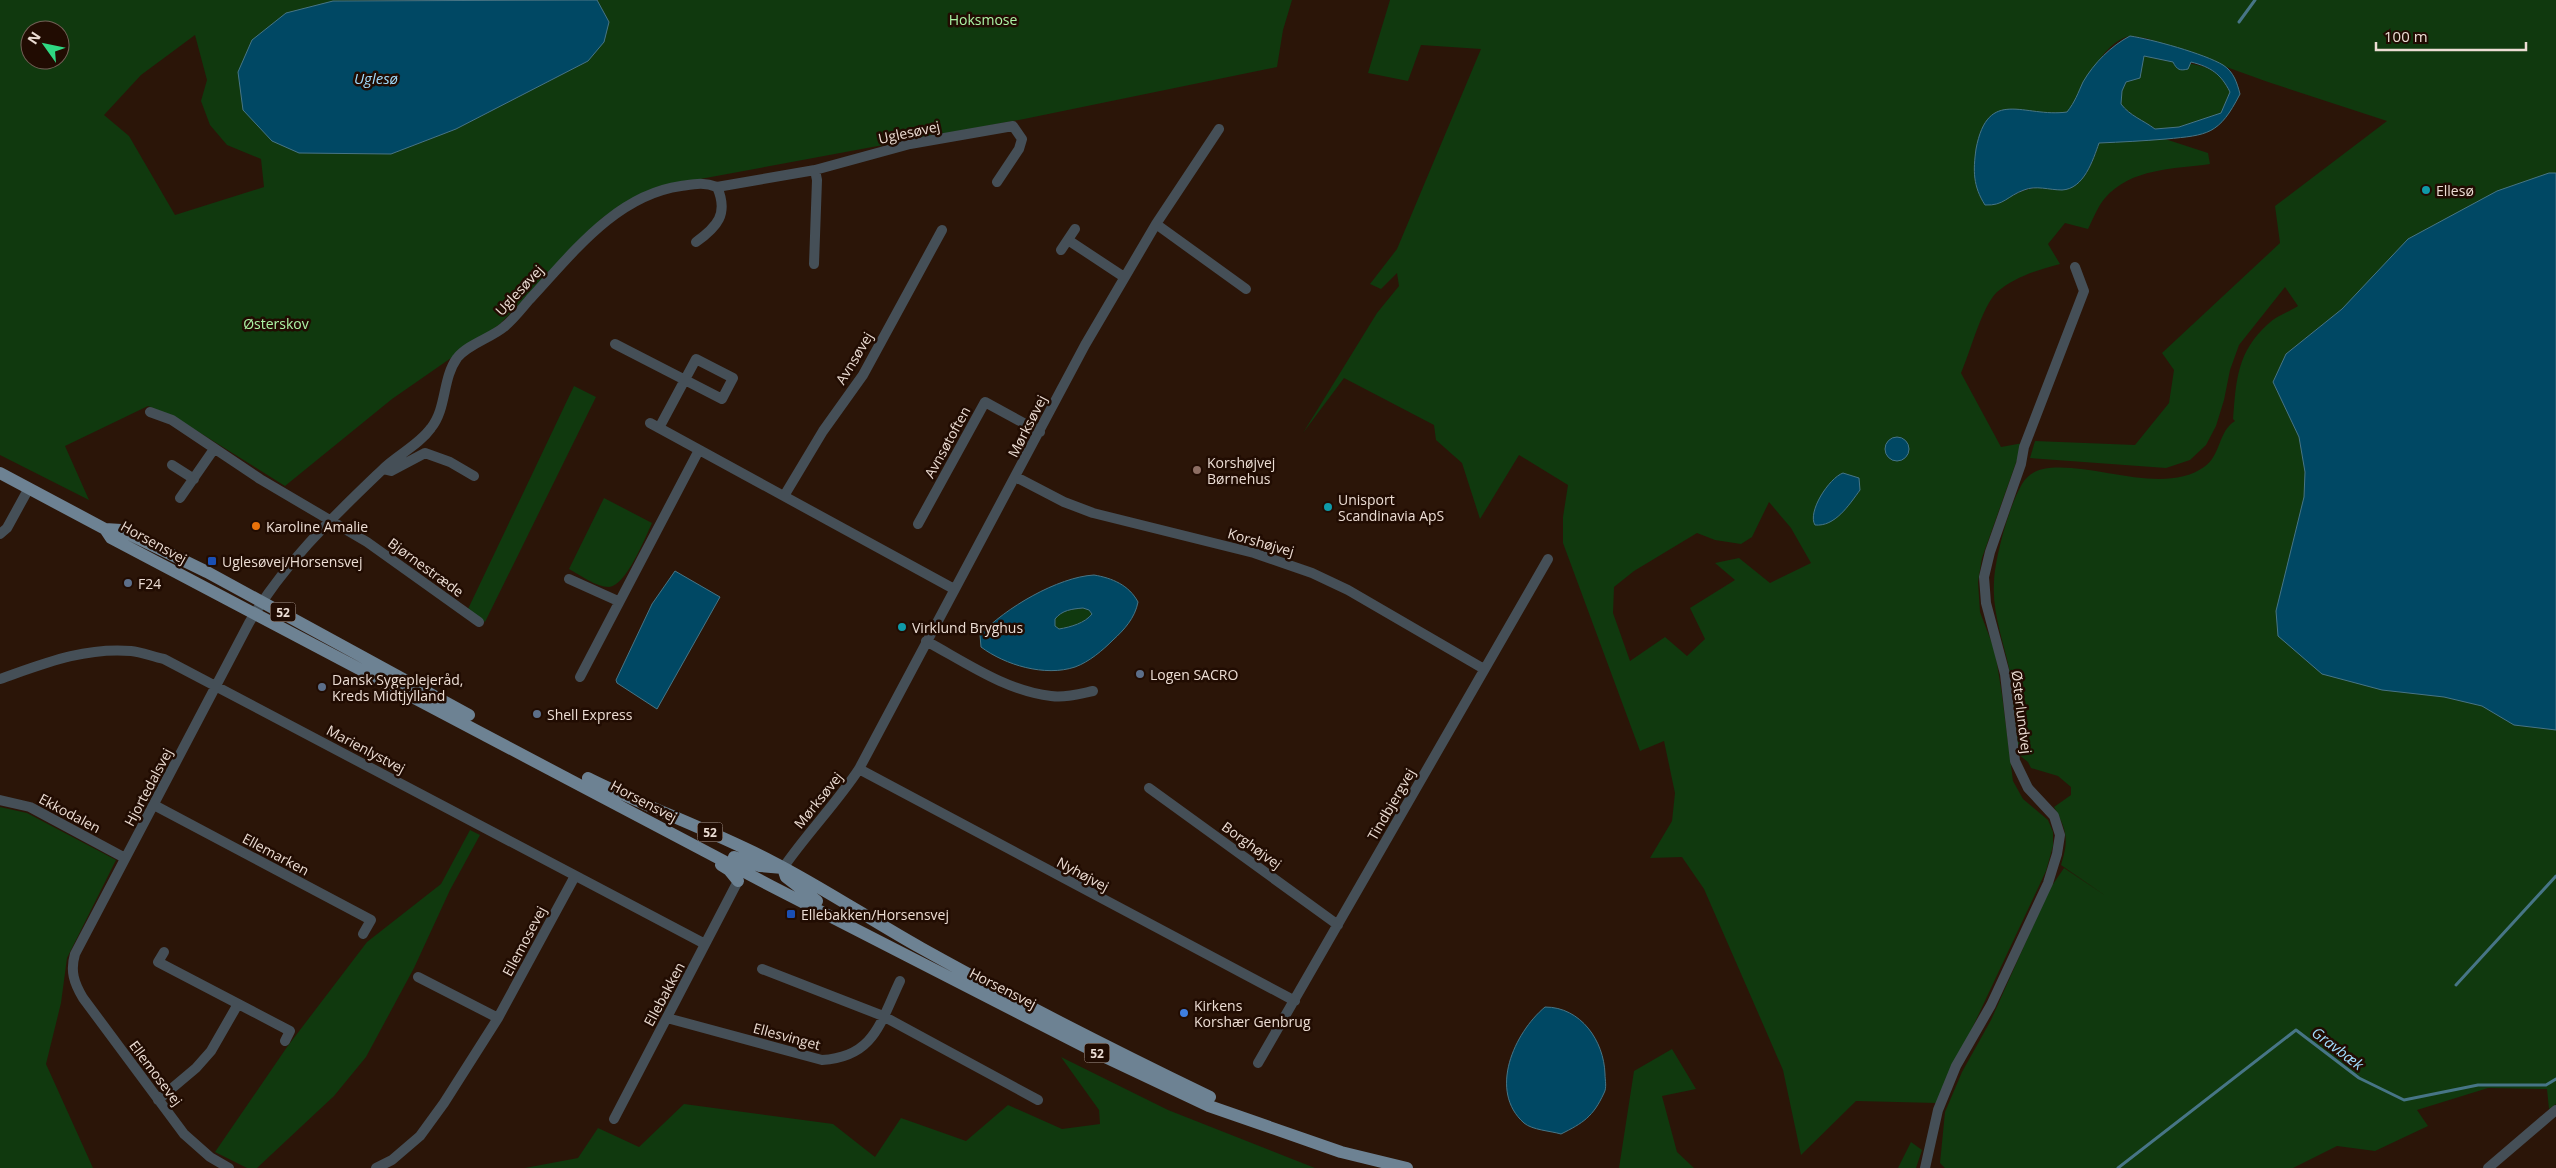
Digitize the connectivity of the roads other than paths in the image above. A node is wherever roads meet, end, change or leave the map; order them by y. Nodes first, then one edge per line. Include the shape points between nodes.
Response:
1 (1219, 129) dead end
2 (815, 170) junction
3 (997, 182) dead end
4 (717, 187) junction
5 (1156, 224) junction
6 (1075, 229) dead end
7 (942, 230) dead end
8 (1068, 240) junction
9 (696, 242) dead end
10 (1061, 250) dead end
11 (814, 264) dead end
12 (2075, 267) dead end
13 (1124, 277) junction
14 (1246, 289) dead end
15 (616, 344) dead end
16 (685, 380) junction
17 (150, 412) dead end
18 (650, 423) dead end
19 (659, 428) junction
20 (1040, 432) junction
21 (214, 449) junction
22 (699, 450) junction
23 (172, 465) dead end
24 (383, 469) junction
25 (0, 473) edge
26 (474, 476) dead end
27 (1016, 477) junction
28 (194, 479) junction
29 (29, 488) junction
30 (784, 496) junction
31 (180, 498) dead end
32 (331, 520) junction
33 (918, 524) dead end
34 (0, 534) edge
35 (1548, 559) dead end
36 (569, 579) dead end
37 (954, 589) junction
38 (618, 601) junction
39 (258, 607) junction
40 (479, 622) dead end
41 (926, 641) junction
42 (1484, 669) junction
43 (580, 677) dead end
44 (0, 679) edge
45 (217, 686) junction
46 (1093, 692) dead end
47 (859, 769) junction
48 (1149, 788) dead end
49 (0, 800) edge
50 (154, 805) junction
51 (692, 842) junction
52 (125, 858) junction
53 (783, 868) junction
54 (575, 876) junction
55 (738, 881) joint
56 (843, 922) junction
57 (1338, 925) junction
58 (363, 934) dead end
59 (705, 944) junction
60 (164, 952) dead end
61 (762, 969) dead end
62 (418, 977) dead end
63 (900, 981) dead end
64 (74, 982) joint
65 (1294, 1001) junction
66 (238, 1004) junction
67 (883, 1016) junction
68 (498, 1018) junction
69 (666, 1018) junction
70 (285, 1041) dead end
71 (1258, 1063) dead end
72 (158, 1100) junction
73 (1038, 1100) dead end
74 (2556, 1110) edge
75 (614, 1119) dead end
76 (1288, 1132) junction
77 (229, 1168) edge
78 (376, 1168) edge
79 (1407, 1168) edge
80 (1925, 1168) edge
81 (2488, 1168) edge

1 - 5 street, Mørksøvej
2 - 3 street, Uglesøvej via 910,144 1013,126 1022,139
2 - 4 street, Uglesøvej
2 - 11 street
4 - 9 street via 723,200 720,219
4 - 24 street, Uglesøvej via 706,183 650,193 613,215 585,240 505,326 459,356 451,368 431,430
5 - 13 street, Mørksøvej
5 - 14 street
6 - 8 street
7 - 30 street, Avnsøvej via 863,375 823,431
8 - 10 street
8 - 13 street
12 - 80 street, Østerlundvej via 2084,291 2024,447 1984,577 1986,603 2005,674 2014,761 2028,788 2054,816 2060,835 2057,854 2048,883 1938,1110
13 - 20 street, Mørksøvej
15 - 16 street
16 - 16 street via 722,399 733,378 696,358
16 - 19 street
17 - 21 street via 172,420
18 - 19 street
19 - 22 street
20 - 27 street, Mørksøvej
20 - 33 street, Avnsøtoften via 985,402
21 - 28 street
21 - 32 street
22 - 30 street
22 - 38 street
23 - 28 street
24 - 26 street via 391,471 425,453
24 - 32 street, Uglesøvej
25 - 29 main road, Horsensvej / 52
27 - 37 street, Mørksøvej
27 - 42 street, Korshøjvej via 1093,513 1254,553 1312,573 1348,590
28 - 31 street
29 - 34 street via 7,528
29 - 39 main road, Horsensvej / 52 via 105,529 111,538
30 - 37 street
32 - 39 street, Uglesøvej via 282,572
32 - 40 street, Bjørnestræde via 368,542
35 - 42 street, Tindbjergvej
36 - 38 street
37 - 41 street, Mørksøvej
38 - 43 street
39 - 45 street, Hjortedalsvej
39 - 51 main road, Horsensvej / 52
39 - 53 main road, Horsensvej / 52 via 553,761 632,800 730,840
41 - 46 street via 1014,686 1050,696
41 - 47 street, Mørksøvej
42 - 57 street, Tindbjergvej
44 - 45 street, Marienlystvej via 92,650 132,651 164,659
45 - 50 street, Hjortedalsvej
45 - 54 street, Marienlystvej
47 - 53 street, Mørksøvej
47 - 65 street, Nyhøjvej
48 - 57 street, Borghøjvej
49 - 52 street, Ekkodalen via 30,807
50 - 52 street, Hjortedalsvej
50 - 58 street, Ellemarken via 371,920
51 - 53 main road, 52 via 753,864
51 - 55 main road, 52 via 729,870
51 - 56 main road, Horsensvej / 52
52 - 64 street, Hjortedalsvej via 75,954
53 - 56 main road, 52 via 786,877 797,888
53 - 76 main road, Horsensvej / 52 via 1107,1047
54 - 59 street, Marienlystvej
54 - 68 street, Ellemosevej
55 - 59 street, Ellebakken
56 - 76 main road, Horsensvej / 52 via 1101,1055 1210,1106
57 - 65 street, Tindbjergvej
59 - 69 street, Ellebakken
60 - 66 street via 158,962
61 - 67 street
62 - 68 street
63 - 67 street, Ellesvinget
64 - 72 street, Ellemosevej
65 - 71 street, Tindbjergvej
66 - 70 street via 290,1031
66 - 72 street via 211,1050 196,1068
67 - 69 street, Ellesvinget via 870,1040 858,1052 841,1059 822,1060
67 - 73 street
68 - 78 street, Ellemosevej via 420,1136 392,1160
69 - 75 street, Ellebakken
72 - 77 street, Ellemosevej via 184,1134 210,1157
74 - 81 street
76 - 79 main road, Horsensvej / 52 via 1341,1152

